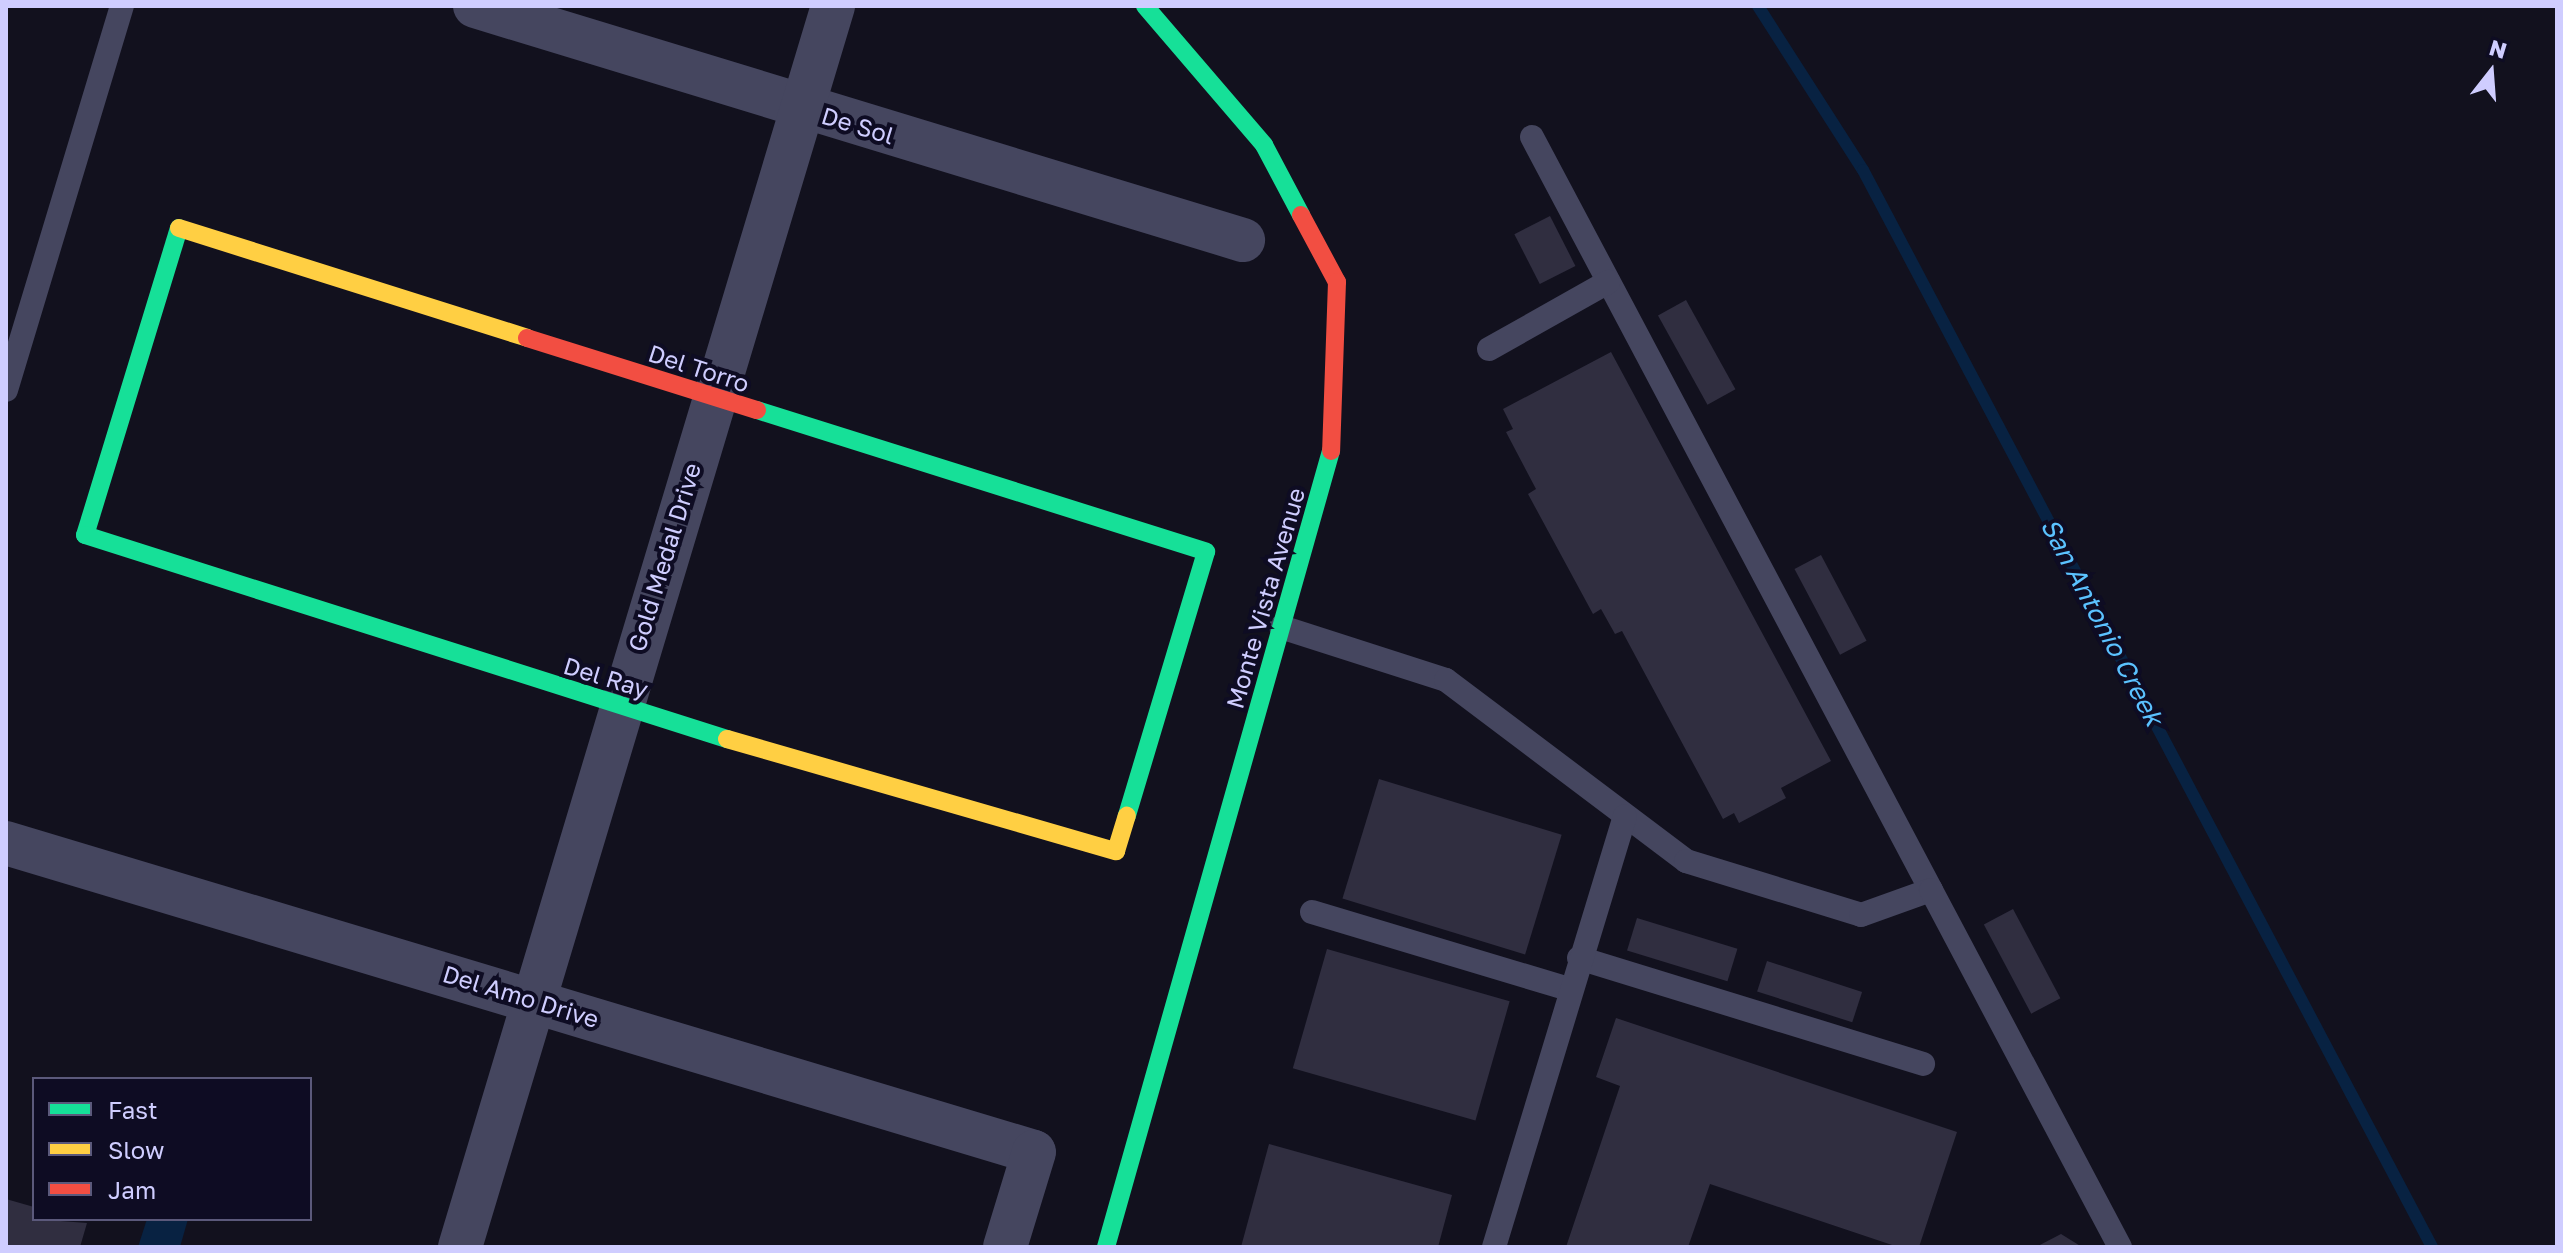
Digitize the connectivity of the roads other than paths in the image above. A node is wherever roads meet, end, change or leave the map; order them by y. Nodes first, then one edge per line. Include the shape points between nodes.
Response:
1 (122, 6) edge
2 (475, 6) edge
3 (833, 6) edge
4 (1145, 6) edge
5 (803, 108) junction
6 (1532, 137) dead end
7 (1243, 240) dead end
8 (1608, 282) junction
9 (1489, 349) dead end
10 (6, 390) edge
11 (712, 398) junction
12 (85, 535) joint
13 (1281, 627) junction
14 (619, 708) junction
15 (1625, 817) junction
16 (6, 843) edge
17 (1116, 851) joint
18 (1931, 890) junction
19 (1312, 912) dead end
20 (1579, 958) junction
21 (1569, 989) junction
22 (535, 1000) junction
23 (1923, 1064) dead end
24 (460, 1247) edge
25 (1005, 1247) edge
26 (1106, 1247) edge
27 (1494, 1247) edge
28 (2120, 1247) edge

1 - 10 lane
2 - 5 street, De Sol
3 - 5 street, Gold Medal Drive
4 - 13 street, Monte Vista Avenue via 1264,145 1337,282 1334,441
5 - 7 street, De Sol
5 - 11 street, Gold Medal Drive
6 - 8 lane
8 - 9 lane
8 - 18 lane
11 - 12 street, Del Torro via 179,228
11 - 14 street, Gold Medal Drive
11 - 17 street, Del Torro via 1206,552
12 - 14 street, Del Ray
13 - 15 lane via 1446,680
13 - 26 street, Monte Vista Avenue
14 - 17 street, Del Ray
14 - 22 street, Gold Medal Drive
15 - 18 lane via 1686,861 1861,915
15 - 20 lane
16 - 22 street, Del Amo Drive
18 - 28 lane
19 - 21 lane
20 - 21 lane
20 - 23 lane
21 - 27 lane
22 - 24 street, Gold Medal Drive
22 - 25 street, Del Amo Drive via 1034,1152

